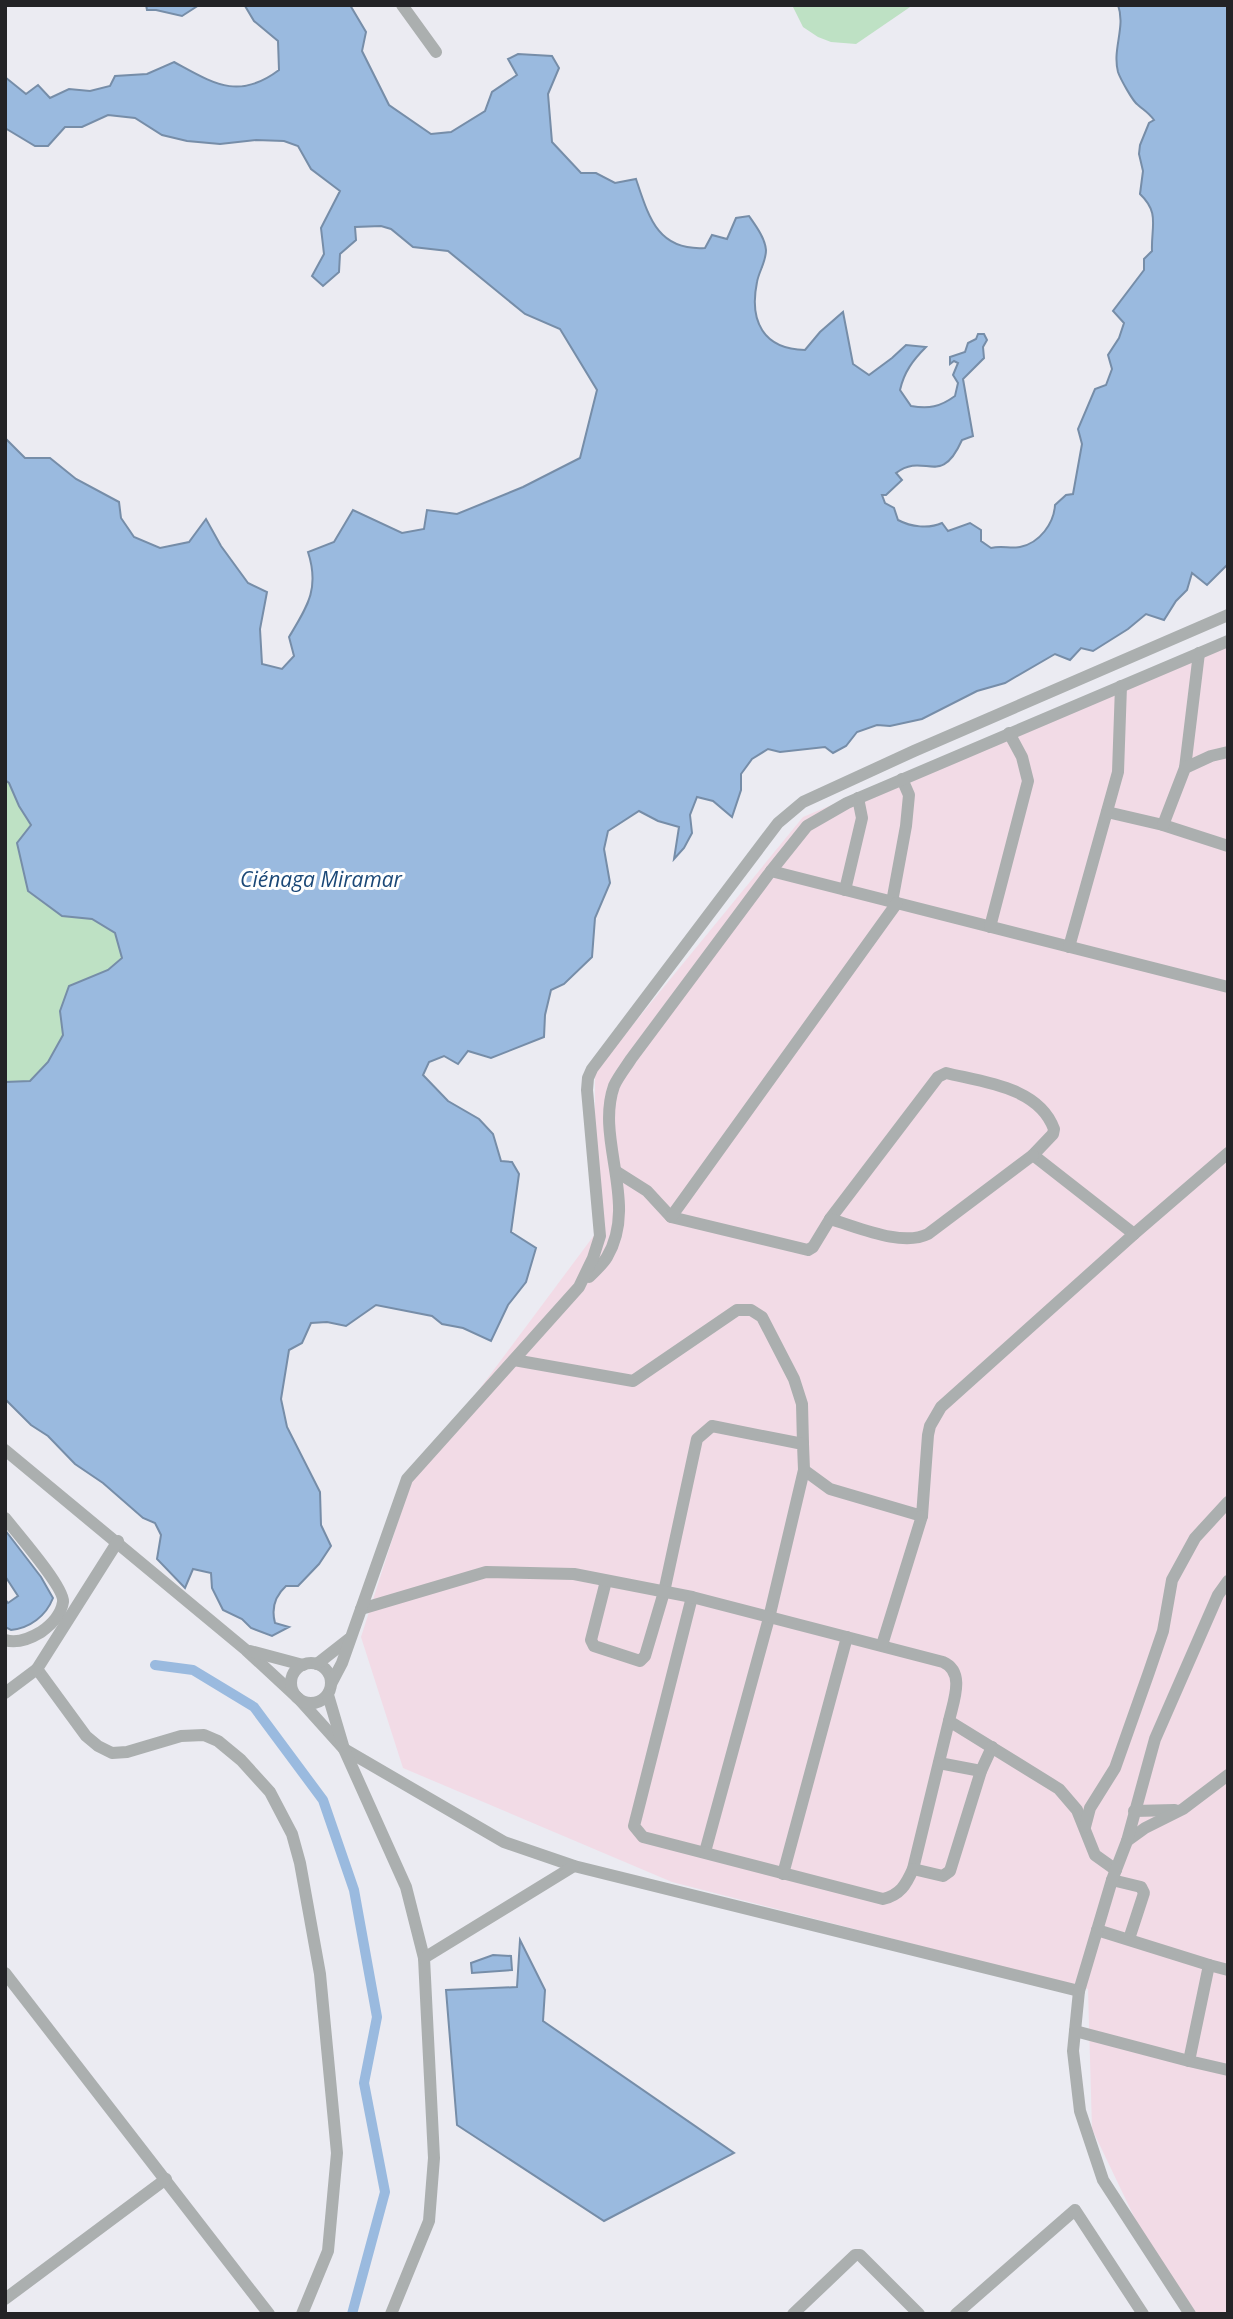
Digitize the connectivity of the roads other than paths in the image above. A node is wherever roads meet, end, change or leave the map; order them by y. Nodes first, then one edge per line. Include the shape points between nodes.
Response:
1 (402, 5) edge
2 (436, 52) dead end
3 (1228, 615) edge
4 (1228, 641) edge
5 (1199, 653) junction
6 (1121, 686) junction
7 (1009, 733) junction
8 (1228, 752) edge
9 (1185, 768) junction
10 (902, 779) junction
11 (858, 798) junction
12 (1107, 813) junction
13 (1163, 825) junction
14 (1228, 846) edge
15 (771, 871) junction
16 (845, 890) junction
17 (894, 902) junction
18 (990, 927) junction
19 (1069, 947) junction
20 (1228, 987) edge
21 (1228, 1153) edge
22 (1033, 1155) junction
23 (617, 1172) junction
24 (671, 1217) junction
25 (830, 1219) junction
26 (1134, 1234) junction
27 (579, 1287) junction
28 (514, 1360) junction
29 (803, 1444) junction
30 (5, 1450) edge
31 (804, 1470) junction
32 (1228, 1502) edge
33 (922, 1516) junction
34 (5, 1518) edge
35 (118, 1541) junction
36 (606, 1581) junction
37 (1228, 1581) edge
38 (664, 1592) junction
39 (692, 1597) junction
40 (1223, 1598) edge
41 (361, 1609) junction
42 (769, 1618) junction
43 (351, 1636) junction
44 (847, 1637) junction
45 (5, 1640) edge
46 (882, 1645) junction
47 (246, 1650) junction
48 (317, 1664) junction
49 (303, 1665) junction
50 (37, 1669) junction
51 (330, 1689) junction
52 (5, 1693) edge
53 (299, 1699) junction
54 (949, 1721) junction
55 (992, 1746) junction
56 (344, 1749) junction
57 (939, 1763) junction
58 (981, 1771) junction
59 (1228, 1775) edge
60 (1183, 1810) junction
61 (1134, 1811) junction
62 (1085, 1829) junction
63 (1127, 1841) junction
64 (705, 1852) junction
65 (574, 1866) junction
66 (913, 1869) junction
67 (783, 1874) junction
68 (1114, 1875) junction
69 (1097, 1930) junction
70 (1129, 1939) junction
71 (424, 1958) junction
72 (1209, 1965) junction
73 (1228, 1970) edge
74 (5, 1973) edge
75 (1079, 1991) junction
76 (1075, 2031) junction
77 (1189, 2061) junction
78 (1228, 2070) edge
79 (166, 2179) junction
80 (5, 2299) edge
81 (269, 2314) edge
82 (302, 2314) edge
83 (391, 2314) edge
84 (793, 2314) edge
85 (919, 2314) edge
86 (956, 2314) edge
87 (1143, 2314) edge
88 (1189, 2314) edge

1 - 2 street
3 - 27 street via 803,802 778,823 592,1069 587,1090 600,1236
4 - 5 street
5 - 6 street
5 - 9 street
6 - 7 street
6 - 12 street via 1118,772
7 - 10 street
7 - 18 street via 1028,781
8 - 9 street
9 - 13 street
10 - 11 street
10 - 17 street via 909,794
11 - 15 street via 807,826
11 - 16 street via 862,818
12 - 13 street
12 - 19 street
13 - 14 street
15 - 16 street
15 - 23 street via 614,1086 611,1143
16 - 17 street
17 - 18 street
17 - 24 street
18 - 19 street
19 - 20 street
21 - 26 street
22 - 25 street via 917,1239
22 - 25 street via 1053,1135 1041,1109 1001,1086 941,1074
22 - 26 street
23 - 24 street via 647,1191
23 - 27 street via 620,1206 614,1238 607,1257
24 - 25 street via 803,1250 813,1247
26 - 33 street via 941,1407 928,1435
27 - 28 street
28 - 29 street via 633,1381 737,1310 751,1310 762,1317 794,1379 802,1404
28 - 41 street via 407,1479
29 - 31 street
29 - 38 street via 712,1426 697,1439
30 - 35 street
31 - 33 street via 830,1489
31 - 42 street
32 - 62 street via 1195,1538 1172,1580 1163,1631 1149,1672 1115,1768 1090,1808
33 - 46 street
34 - 45 street via 64,1600 49,1626 33,1637
35 - 47 street
35 - 50 street
36 - 38 street
36 - 38 street via 591,1640 594,1646 640,1661
36 - 41 street via 574,1574 486,1572
37 - 40 street
38 - 39 street
39 - 42 street
39 - 64 street via 634,1826 643,1837
40 - 61 street via 1155,1739
41 - 43 street
42 - 44 street
42 - 64 street
43 - 48 street
43 - 51 street
44 - 46 street
44 - 67 street
46 - 54 street via 950,1665 957,1679
47 - 49 street
47 - 53 street
48 - 49 street
48 - 51 street via 330,1675
49 - 53 street via 291,1682
50 - 52 street
50 - 82 street via 86,1736 112,1753 181,1736 204,1735 218,1741 270,1792 292,1833 320,1973 337,2153 328,2250
51 - 53 street via 315,1703
51 - 56 street
53 - 56 street
54 - 55 street
54 - 57 street
55 - 58 street
55 - 62 street via 1059,1789 1077,1810
56 - 65 street via 504,1842
56 - 71 street via 405,1887
57 - 58 street
57 - 66 street
58 - 66 street via 950,1871 943,1876
59 - 60 street
60 - 61 street
60 - 63 street
61 - 63 street
62 - 68 street via 1095,1855
63 - 68 street
64 - 67 street
65 - 71 street
65 - 75 street
66 - 67 street via 905,1886 883,1899
68 - 69 street
68 - 70 street via 1144,1890
69 - 70 street
69 - 75 street
70 - 72 street
71 - 83 street via 434,2158 429,2221
72 - 73 street
72 - 77 street
74 - 79 street
75 - 76 street
76 - 77 street
76 - 88 street via 1080,2111 1103,2180
77 - 78 street
79 - 80 street
79 - 81 street
84 - 85 street via 860,2255
86 - 87 street via 1075,2210

